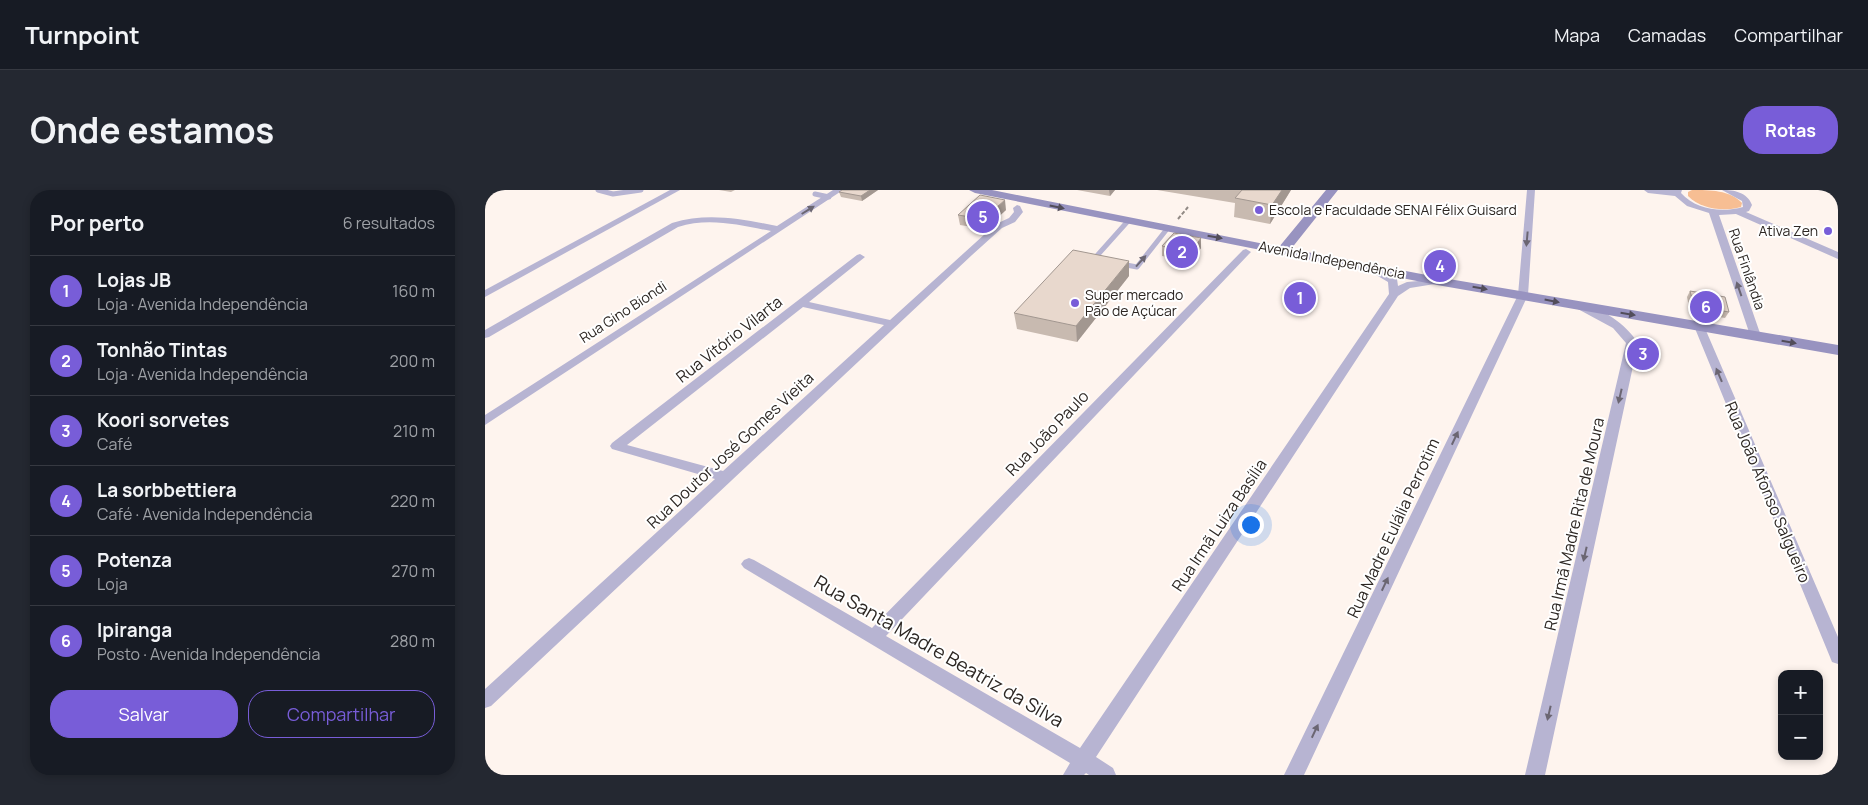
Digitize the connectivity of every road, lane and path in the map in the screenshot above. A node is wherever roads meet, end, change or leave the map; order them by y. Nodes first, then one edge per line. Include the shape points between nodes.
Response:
1 (598, 190) edge
2 (641, 190) edge
3 (675, 190) edge
4 (839, 190) edge
5 (975, 190) edge
6 (1320, 190) edge
7 (1332, 190) edge
8 (1531, 190) edge
9 (1648, 190) edge
10 (1734, 191) edge
11 (1678, 192) edge
12 (818, 195) edge
13 (1022, 204) junction
14 (1713, 211) junction
15 (1739, 212) junction
16 (778, 217) dead end
17 (1128, 221) junction
18 (763, 226) junction
19 (777, 229) junction
20 (1167, 229) junction
21 (1276, 249) junction
22 (1246, 252) dead end
23 (1838, 256) edge
24 (860, 257) dead end
25 (1103, 261) edge
26 (1111, 262) edge
27 (1369, 268) junction
28 (1437, 281) junction
29 (485, 294) edge
30 (1394, 294) junction
31 (1523, 295) junction
32 (801, 303) junction
33 (1580, 306) junction
34 (892, 324) junction
35 (1699, 326) junction
36 (485, 335) edge
37 (1755, 336) junction
38 (1837, 351) edge
39 (485, 421) edge
40 (726, 477) junction
41 (749, 564) dead end
42 (1832, 631) edge
43 (873, 638) junction
44 (1838, 657) edge
45 (485, 700) edge
46 (1083, 760) junction
47 (1073, 775) edge
48 (1106, 775) edge
49 (1294, 775) edge
50 (1535, 775) edge

1 - 2 lane via 610,195
3 - 29 street
4 - 12 street, Rua Gino Biondi
5 - 13 main road, Avenida Independência
6 - 21 main road
7 - 21 main road
8 -> 31 street
9 - 11 street
10 - 15 street via 1746,200 1748,206
11 - 14 street via 1690,204
19 -> 12 street, Rua Gino Biondi
13 -> 17 main road, Avenida Independência
13 - 34 street, Rua Doutor José Gomes Vieita via 1012,220 999,226
14 - 15 street
37 -> 14 street, Rua Finlândia
15 - 23 street
16 - 18 street
17 - 20 main road, Avenida Independência
17 - 25 lane via 1094,259
18 - 19 street
18 - 36 street via 708,218 690,219
19 - 39 street, Rua Gino Biondi
20 -> 21 main road, Avenida Independência
26 -> 20 lane via 1137,267
21 - 27 main road, Avenida Independência
22 - 43 street, Rua João Paulo
24 - 32 street, Rua Vitório Vilarta
27 - 28 main road, Avenida Independência
27 - 30 street via 1393,281
28 - 30 street via 1407,285
28 -> 31 main road, Avenida Independência
30 - 46 street, Rua Irmã Luiza Basília
31 -> 33 main road, Avenida Independência
49 -> 31 street, Rua Madre Eulália Perrotim
32 - 34 street
32 - 40 street, Rua Vitório Vilarta via 617,446
33 -> 35 main road, Avenida Independência
33 -> 50 street, Rua Irmã Madre Rita de Moura via 1628,335 1632,343
34 - 40 street, Rua Doutor José Gomes Vieita
35 - 37 main road, Avenida Independência
42 -> 35 street, Rua João Afonso Salgueiro
37 -> 38 main road, Avenida Independência
40 - 45 street, Rua Doutor José Gomes Vieita
41 - 43 street, Rua Santa Madre Beatriz da Silva
42 - 44 street, Rua João Afonso Salgueiro
43 - 46 street, Rua Santa Madre Beatriz da Silva
46 - 47 street, Rua Irmã Luiza Basília
46 - 48 street, Rua Santa Madre Beatriz da Silva

